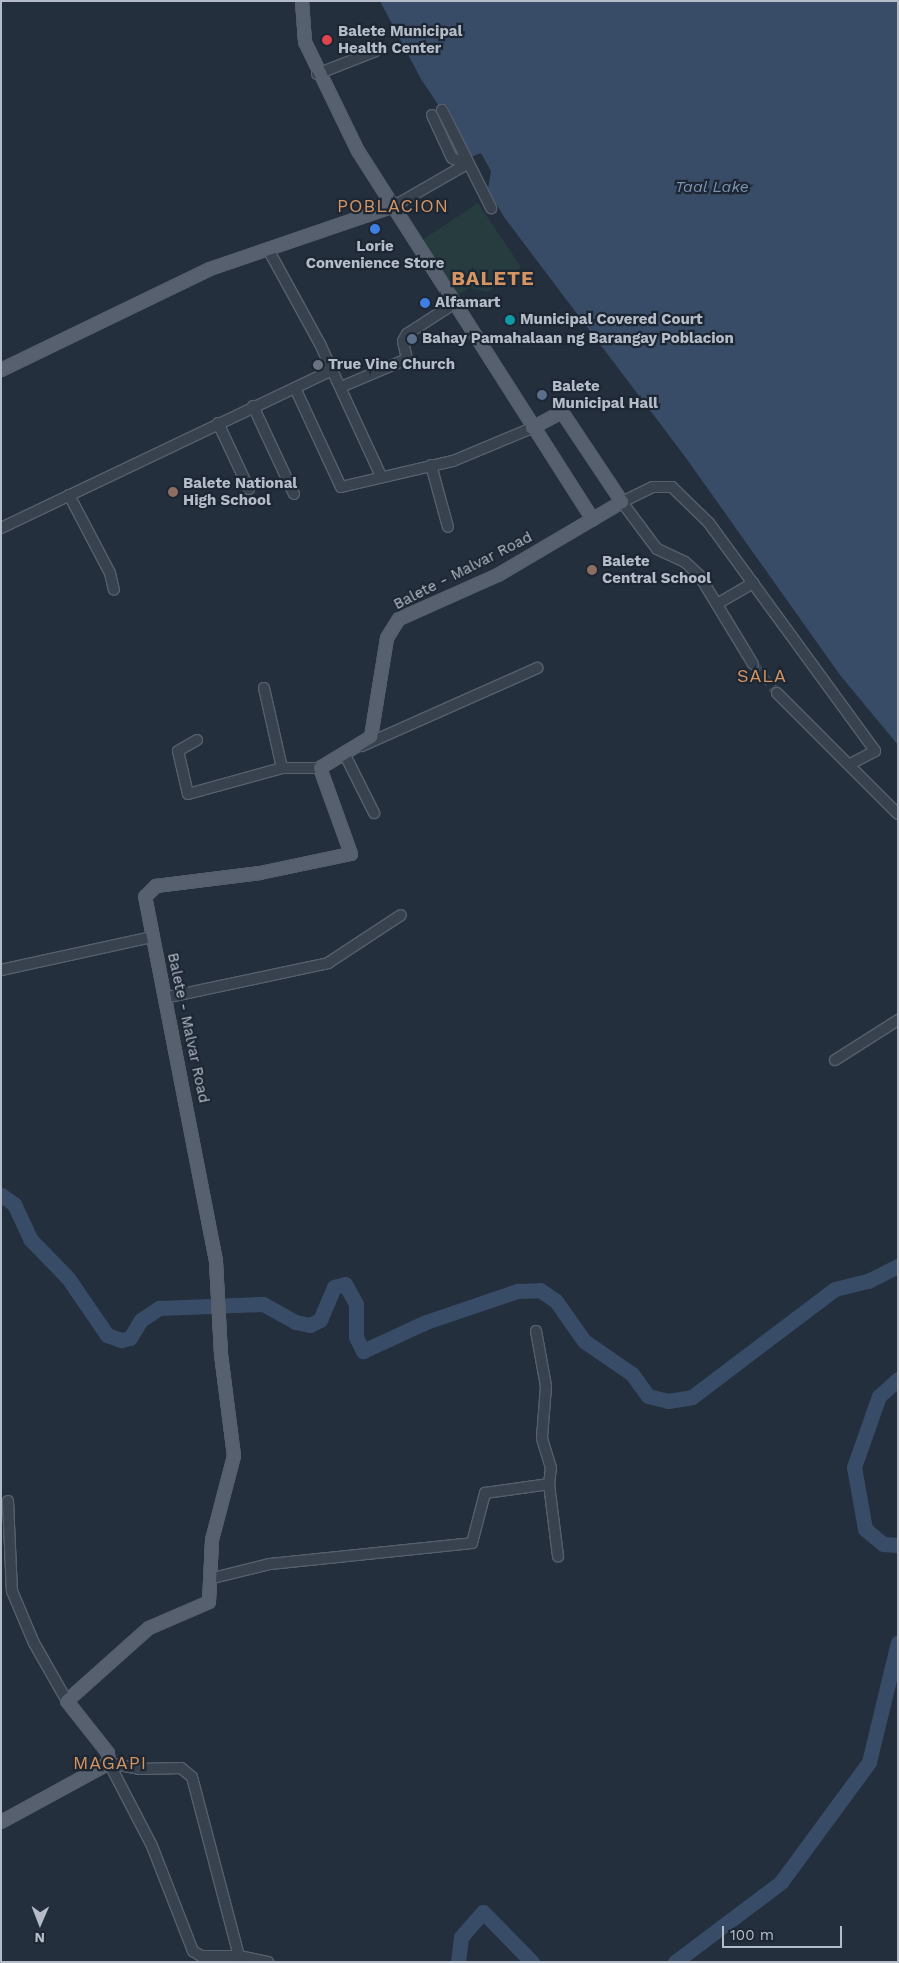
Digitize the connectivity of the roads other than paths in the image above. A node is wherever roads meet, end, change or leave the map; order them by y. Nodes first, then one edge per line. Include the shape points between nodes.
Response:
1 (302, 1) edge
2 (376, 51) dead end
3 (318, 74) junction
4 (442, 110) dead end
5 (432, 115) dead end
6 (469, 167) junction
7 (394, 206) junction
8 (491, 208) dead end
9 (268, 249) junction
10 (455, 303) junction
11 (1, 370) edge
12 (332, 370) junction
13 (341, 387) junction
14 (295, 388) junction
15 (253, 406) junction
16 (218, 423) junction
17 (532, 428) junction
18 (431, 465) junction
19 (380, 474) junction
20 (249, 489) dead end
21 (294, 494) dead end
22 (69, 495) junction
23 (622, 502) junction
24 (593, 520) junction
25 (448, 526) dead end
26 (1, 528) edge
27 (753, 583) junction
28 (114, 590) dead end
29 (717, 604) junction
30 (753, 664) tunnel mouth
31 (537, 668) dead end
32 (264, 688) dead end
33 (777, 692) tunnel mouth
34 (197, 740) dead end
35 (362, 746) junction
36 (346, 755) junction
37 (851, 764) junction
38 (282, 768) junction
39 (320, 768) junction
40 (374, 813) dead end
41 (898, 814) edge
42 (401, 916) dead end
43 (152, 937) junction
44 (1, 970) edge
45 (164, 998) junction
46 (898, 1020) edge
47 (835, 1060) dead end
48 (536, 1331) dead end
49 (549, 1484) junction
50 (8, 1501) dead end
51 (558, 1556) dead end
52 (209, 1579) junction
53 (67, 1701) junction
54 (109, 1763) junction
55 (1, 1822) edge
56 (239, 1956) junction
57 (268, 1962) edge

1 - 3 main road via 305,42
2 - 3 street
3 - 7 main road via 358,151
4 - 6 street
5 - 6 street via 452,158
6 - 7 street
6 - 8 street
7 - 9 main road
7 - 10 main road
9 - 11 main road via 181,282
9 - 12 street
10 - 13 street via 407,334 403,341 407,360
10 - 17 main road
12 - 13 street
12 - 14 street
13 - 19 street
14 - 15 street
14 - 19 street via 341,487
15 - 16 street
15 - 21 street
16 - 20 street
16 - 22 street
17 - 18 street via 453,461
17 - 23 main road via 562,412
17 - 24 main road
18 - 19 street
18 - 25 street
22 - 26 street
22 - 28 street via 110,573
23 - 24 main road, Balete - Malvar Road
23 - 27 street via 653,487 672,486 709,523
23 - 29 street via 657,549 685,562 699,575
24 - 35 main road, Balete - Malvar Road via 498,574 399,619 387,638 377,716 371,737
27 - 29 street
27 - 37 street via 874,751
29 - 30 street
31 - 35 street
32 - 38 street
33 - 37 street
34 - 38 street via 178,751 188,794
35 - 36 main road, Balete - Malvar Road
36 - 39 main road, Balete - Malvar Road
36 - 40 street
37 - 41 street
38 - 39 street
39 - 43 main road, Balete - Malvar Road via 351,854 260,873 156,886 145,897
42 - 45 street via 328,963
43 - 44 street
43 - 45 main road, Balete - Malvar Road
45 - 52 main road, Balete - Malvar Road via 199,1154 219,1287 221,1354 234,1456 212,1540
46 - 47 street
48 - 49 street via 546,1386 542,1438 551,1468
49 - 51 street
49 - 52 street via 485,1493 477,1534 467,1546 270,1564
50 - 53 street via 12,1591 37,1651
52 - 53 main road, Balete - Malvar Road via 211,1598 205,1605 149,1628 112,1656
53 - 54 main road via 108,1754
54 - 55 main road
54 - 56 street via 152,1846 193,1951 201,1956
54 - 56 street via 140,1769 180,1768 192,1777
56 - 57 street

